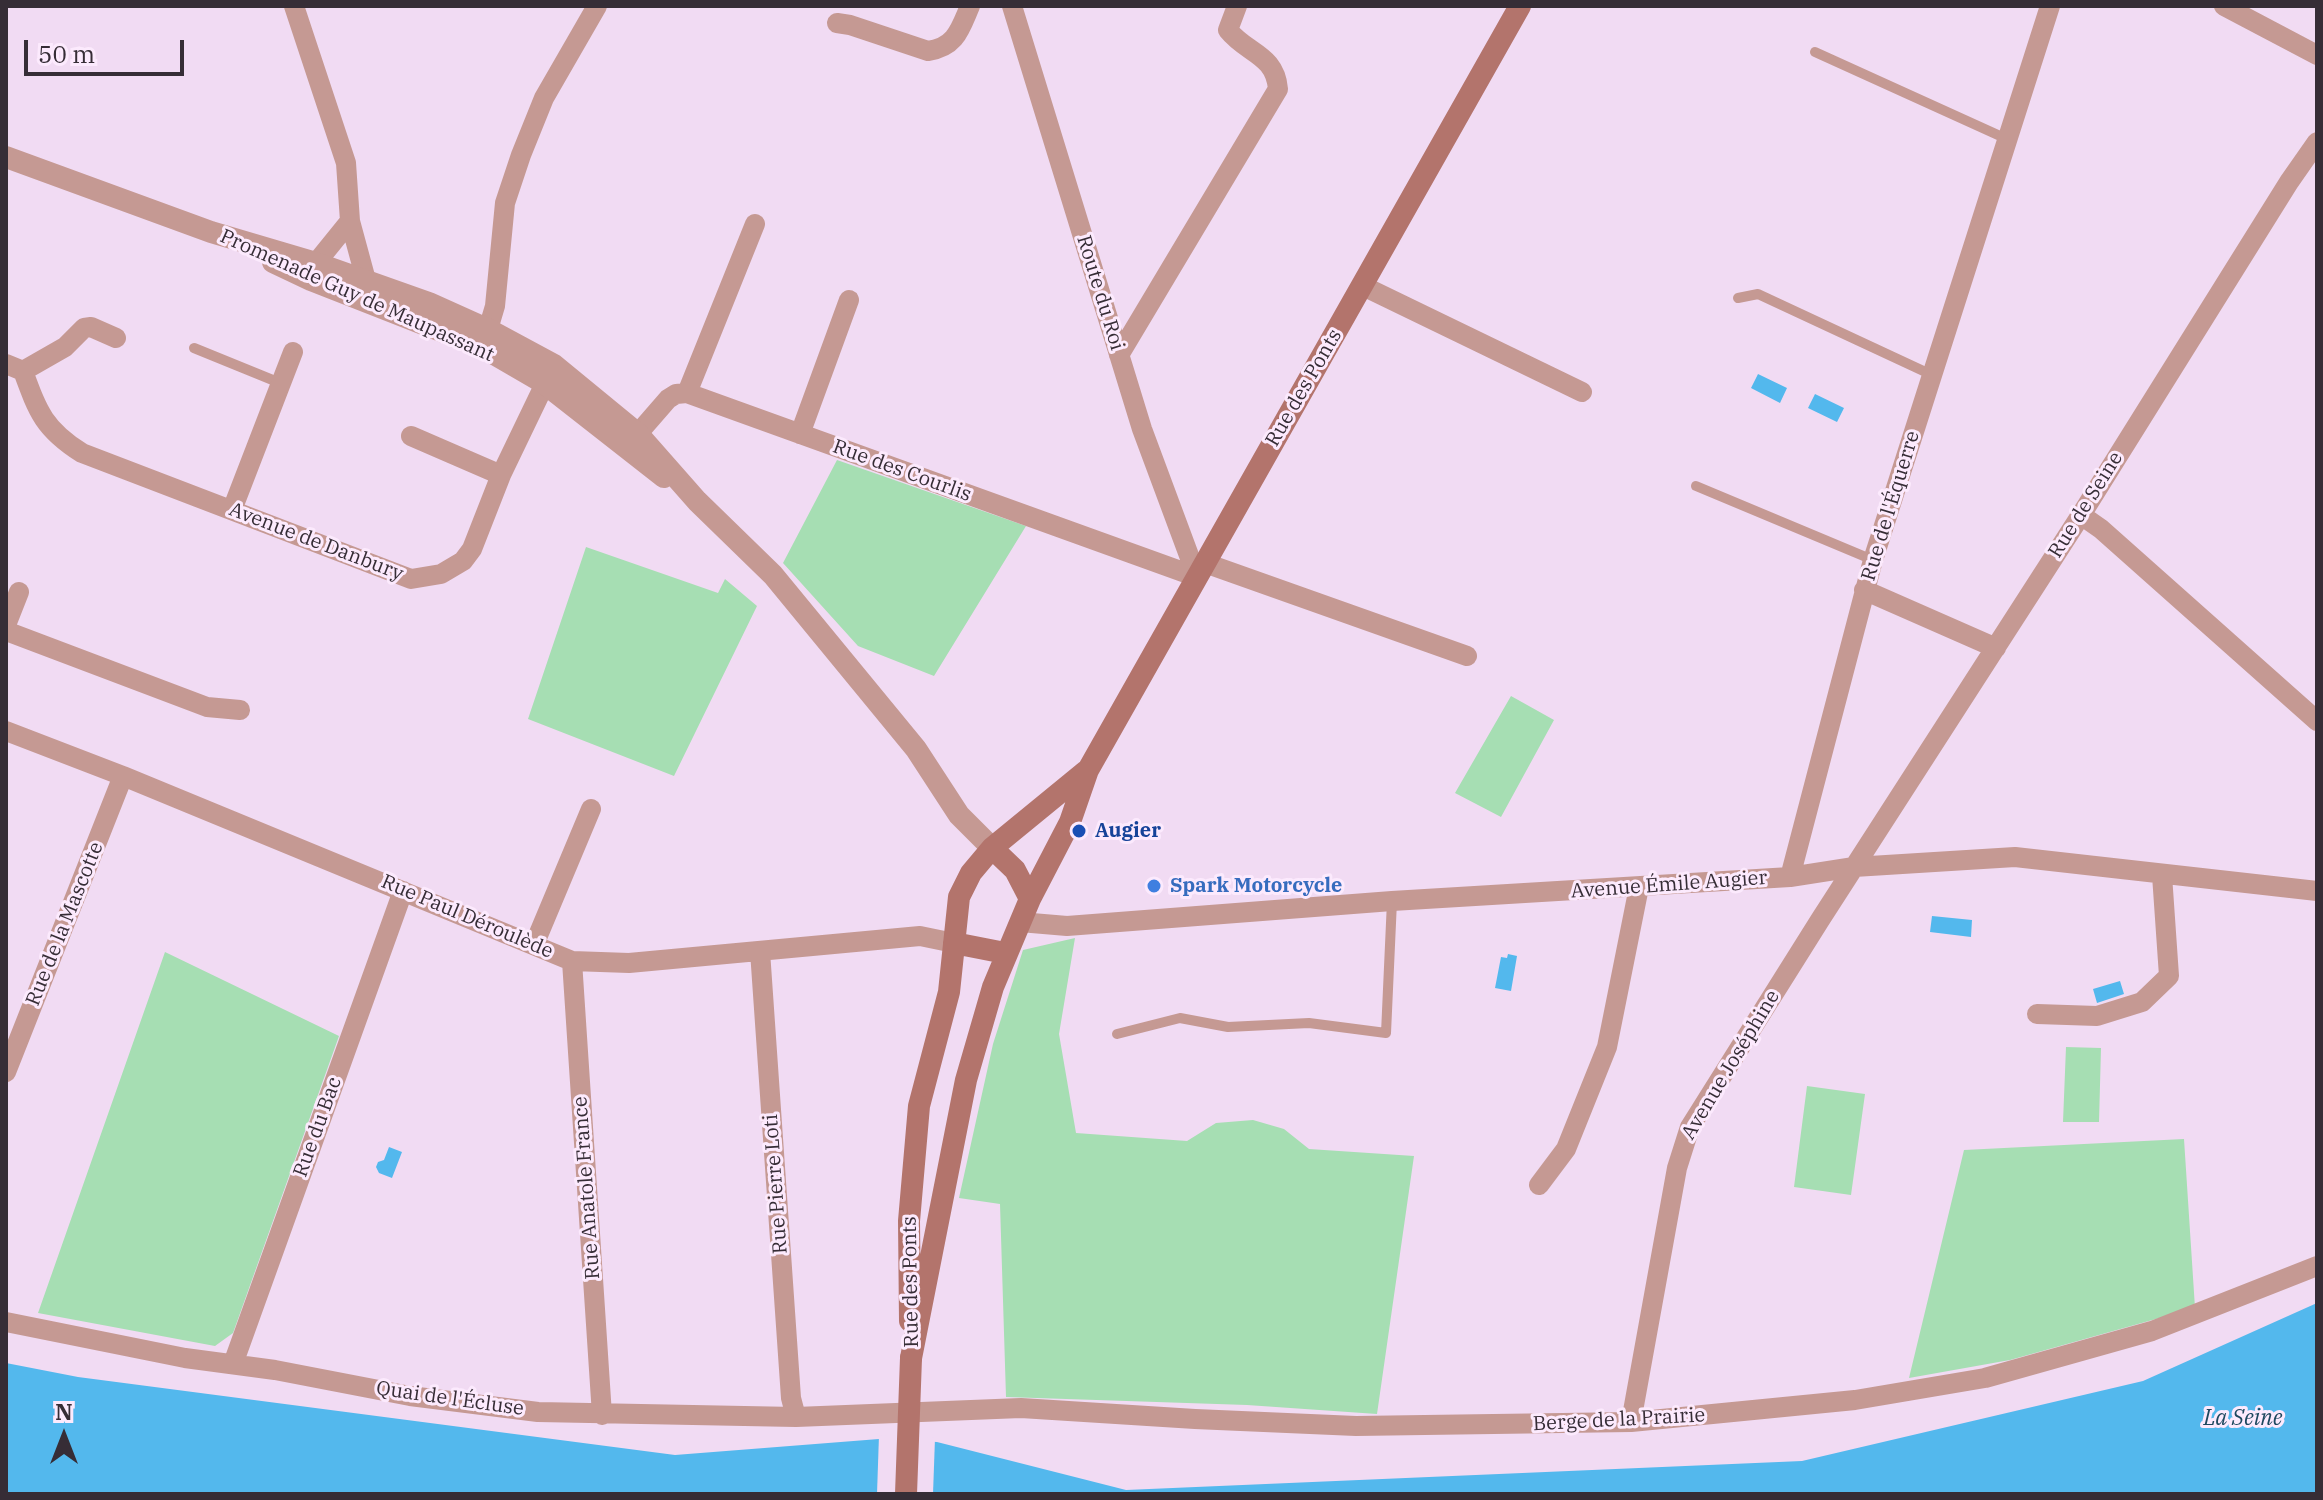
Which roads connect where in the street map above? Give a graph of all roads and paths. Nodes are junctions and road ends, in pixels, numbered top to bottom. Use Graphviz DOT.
graph roads {
  1 [pos="294,6"];
  2 [pos="597,6"];
  3 [pos="970,6"];
  4 [pos="1012,6"];
  5 [pos="1237,6"];
  6 [pos="1520,6"];
  7 [pos="2050,6"];
  8 [pos="2224,6"];
  9 [pos="837,23"];
  10 [pos="1815,52"];
  11 [pos="2317,55"];
  12 [pos="2009,140"];
  13 [pos="2317,142"];
  14 [pos="6,157"];
  15 [pos="350,221"];
  16 [pos="755,224"];
  17 [pos="314,272"];
  18 [pos="1363,286"];
  19 [pos="362,289"];
  20 [pos="1738,298"];
  21 [pos="849,300"];
  22 [pos="116,338"];
  23 [pos="485,339"];
  24 [pos="194,348"];
  25 [pos="293,352"];
  26 [pos="1119,355"];
  27 [pos="14,367"];
  28 [pos="549,374"];
  29 [pos="1932,375"];
  30 [pos="280,383"];
  31 [pos="1582,392"];
  32 [pos="687,393"];
  33 [pos="800,434"];
  34 [pos="411,436"];
  35 [pos="632,441"];
  36 [pos="501,475"];
  37 [pos="1696,486"];
  38 [pos="232,510"];
  39 [pos="2081,515"];
  40 [pos="1873,560"];
  41 [pos="1201,570"];
  42 [pos="1864,590"];
  43 [pos="19,592"];
  44 [pos="6,628"];
  45 [pos="1996,648"];
  46 [pos="1467,656"];
  47 [pos="240,710"];
  48 [pos="2317,721"];
  49 [pos="6,731"];
  50 [pos="1088,770"];
  51 [pos="123,776"];
  52 [pos="591,809"];
  53 [pos="992,848"];
  54 [pos="1854,867"];
  55 [pos="2162,875"];
  56 [pos="1790,877"];
  57 [pos="1639,887"];
  58 [pos="403,891"];
  59 [pos="2317,891"];
  60 [pos="1030,899"];
  61 [pos="1392,901"];
  62 [pos="1020,922"];
  63 [pos="954,943"];
  64 [pos="534,945"];
  65 [pos="760,951"];
  66 [pos="1005,953"];
  67 [pos="572,961"];
  68 [pos="2037,1014"];
  69 [pos="1117,1034"];
  70 [pos="6,1072"];
  71 [pos="1539,1185"];
  72 [pos="2317,1266"];
  73 [pos="6,1322"];
  74 [pos="911,1358"];
  75 [pos="233,1364"];
  76 [pos="900,1413"];
  77 [pos="602,1415"];
  78 [pos="796,1417"];
  79 [pos="1631,1422"];
  80 [pos="906,1494"];
  1 -- 15 [label="street"];
  2 -- 23 [label="street"];
  3 -- 9 [label="street"];
  4 -- 26 [label="street, Route du Roi"];
  5 -- 26 [label="street"];
  6 -- 18 [label="main road, Rue des Ponts"];
  7 -- 12 [label="street, Rue de l'Équerre"];
  8 -- 11 [label="street"];
  10 -- 12 [label="lane"];
  12 -- 29 [label="street, Rue de l'Équerre"];
  13 -- 39 [label="street, Rue de Seine"];
  14 -- 17 [label="street, Promenade Guy de Maupassant"];
  15 -- 17 [label="street"];
  15 -- 19 [label="street"];
  16 -- 32 [label="street"];
  17 -- 19 [label="street, Promenade Guy de Maupassant"];
  18 -- 31 [label="street"];
  18 -- 41 [label="main road, Rue des Ponts"];
  19 -- 23 [label="street, Promenade Guy de Maupassant"];
  20 -- 29 [label="lane"];
  21 -- 33 [label="street"];
  22 -- 27 [label="street"];
  23 -- 28 [label="street, Promenade Guy de Maupassant"];
  24 -- 30 [label="lane"];
  25 -- 30 [label="street"];
  26 -- 41 [label="street, Route du Roi"];
  27 -- 38 [label="street, Avenue de Danbury"];
  28 -- 35 [label="street, Promenade Guy de Maupassant"];
  28 -- 36 [label="street, Avenue de Danbury"];
  29 -- 40 [label="street, Rue de l'Équerre"];
  30 -- 38 [label="street"];
  32 -- 33 [label="street, Rue des Courlis"];
  32 -- 35 [label="street"];
  33 -- 41 [label="street, Rue des Courlis"];
  34 -- 36 [label="street"];
  35 -- 53 [label="street, Promenade Guy de Maupassant"];
  36 -- 38 [label="street, Avenue de Danbury"];
  37 -- 40 [label="lane"];
  39 -- 45 [label="street, Rue de Seine"];
  39 -- 48 [label="street"];
  40 -- 42 [label="street, Rue de l'Équerre"];
  41 -- 46 [label="street, Rue des Courlis"];
  41 -- 50 [label="main road, Rue des Ponts"];
  42 -- 45 [label="street"];
  42 -- 56 [label="street, Rue de l'Équerre"];
  43 -- 44 [label="street"];
  44 -- 47 [label="street"];
  45 -- 54 [label="street, Rue de Seine"];
  49 -- 51 [label="street, Rue Paul Déroulède"];
  50 -- 53 [label="main road, Rue des Ponts"];
  50 -- 60 [label="main road, Rue des Ponts"];
  51 -- 58 [label="street, Rue Paul Déroulède"];
  51 -- 70 [label="street, Rue de la Mascotte"];
  52 -- 64 [label="street"];
  53 -- 60 [label="main road"];
  53 -- 63 [label="main road, Rue des Ponts"];
  54 -- 55 [label="street, Avenue Émile Augier"];
  54 -- 56 [label="street, Avenue Émile Augier"];
  54 -- 79 [label="street, Avenue Joséphine"];
  55 -- 59 [label="street, Avenue Émile Augier"];
  55 -- 68 [label="street"];
  56 -- 57 [label="street, Avenue Émile Augier"];
  57 -- 61 [label="street, Avenue Émile Augier"];
  57 -- 71 [label="street"];
  58 -- 64 [label="street, Rue Paul Déroulède"];
  58 -- 75 [label="street, Rue du Bac"];
  60 -- 62 [label="main road, Rue des Ponts"];
  61 -- 62 [label="street, Avenue Émile Augier"];
  61 -- 69 [label="lane"];
  62 -- 66 [label="main road, Rue des Ponts"];
  63 -- 65 [label="street, Rue Paul Déroulède"];
  63 -- 66 [label="main road"];
  63 -- 74 [label="main road, Rue des Ponts"];
  64 -- 67 [label="street, Rue Paul Déroulède"];
  65 -- 67 [label="street, Rue Paul Déroulède"];
  65 -- 78 [label="street, Rue Pierre Loti"];
  66 -- 74 [label="main road, Rue des Ponts"];
  67 -- 77 [label="street, Rue Anatole France"];
  72 -- 79 [label="street, Berge de la Prairie"];
  73 -- 75 [label="street, Quai de l'Écluse"];
  74 -- 80 [label="main road, bridge"];
  75 -- 77 [label="street, Quai de l'Écluse"];
  76 -- 78 [label="street, Quai de l'Écluse"];
  76 -- 79 [label="street, Berge de la Prairie"];
  77 -- 78 [label="street, Quai de l'Écluse"];
}
